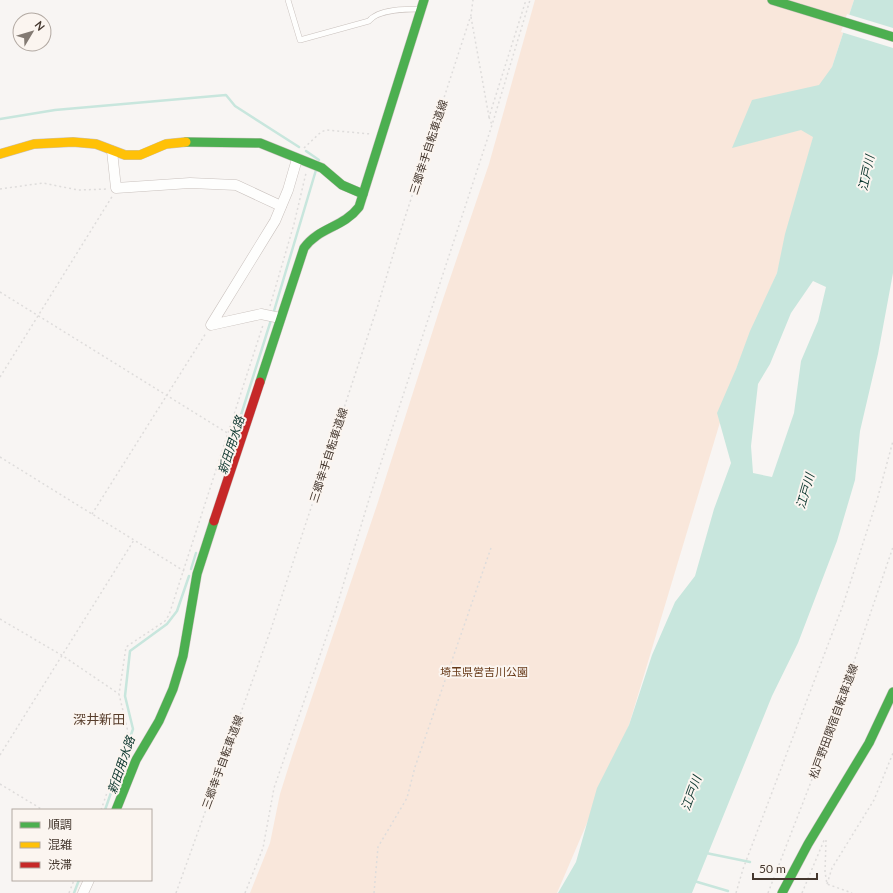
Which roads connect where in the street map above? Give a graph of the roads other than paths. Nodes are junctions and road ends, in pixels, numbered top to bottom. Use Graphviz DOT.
graph roads {
  1 [pos="288,0"];
  2 [pos="772,0"];
  3 [pos="422,4"];
  4 [pos="893,37"];
  5 [pos="112,151"];
  6 [pos="0,154"];
  7 [pos="297,159"];
  8 [pos="363,194"];
  9 [pos="281,206"];
  10 [pos="280,318"];
  11 [pos="893,692"];
  12 [pos="116,809"];
  13 [pos="88,881"];
  14 [pos="83,893"];
  15 [pos="782,893"];
  1 -- 3 [label="lane"];
  2 -- 4 [label="street"];
  3 -- 8 [label="street"];
  5 -- 6 [label="street"];
  5 -- 7 [label="street"];
  5 -- 9 [label="street"];
  7 -- 8 [label="street"];
  7 -- 9 [label="street"];
  8 -- 10 [label="street"];
  9 -- 10 [label="street"];
  10 -- 12 [label="street"];
  11 -- 15 [label="street"];
  13 -- 14 [label="street"];
}
